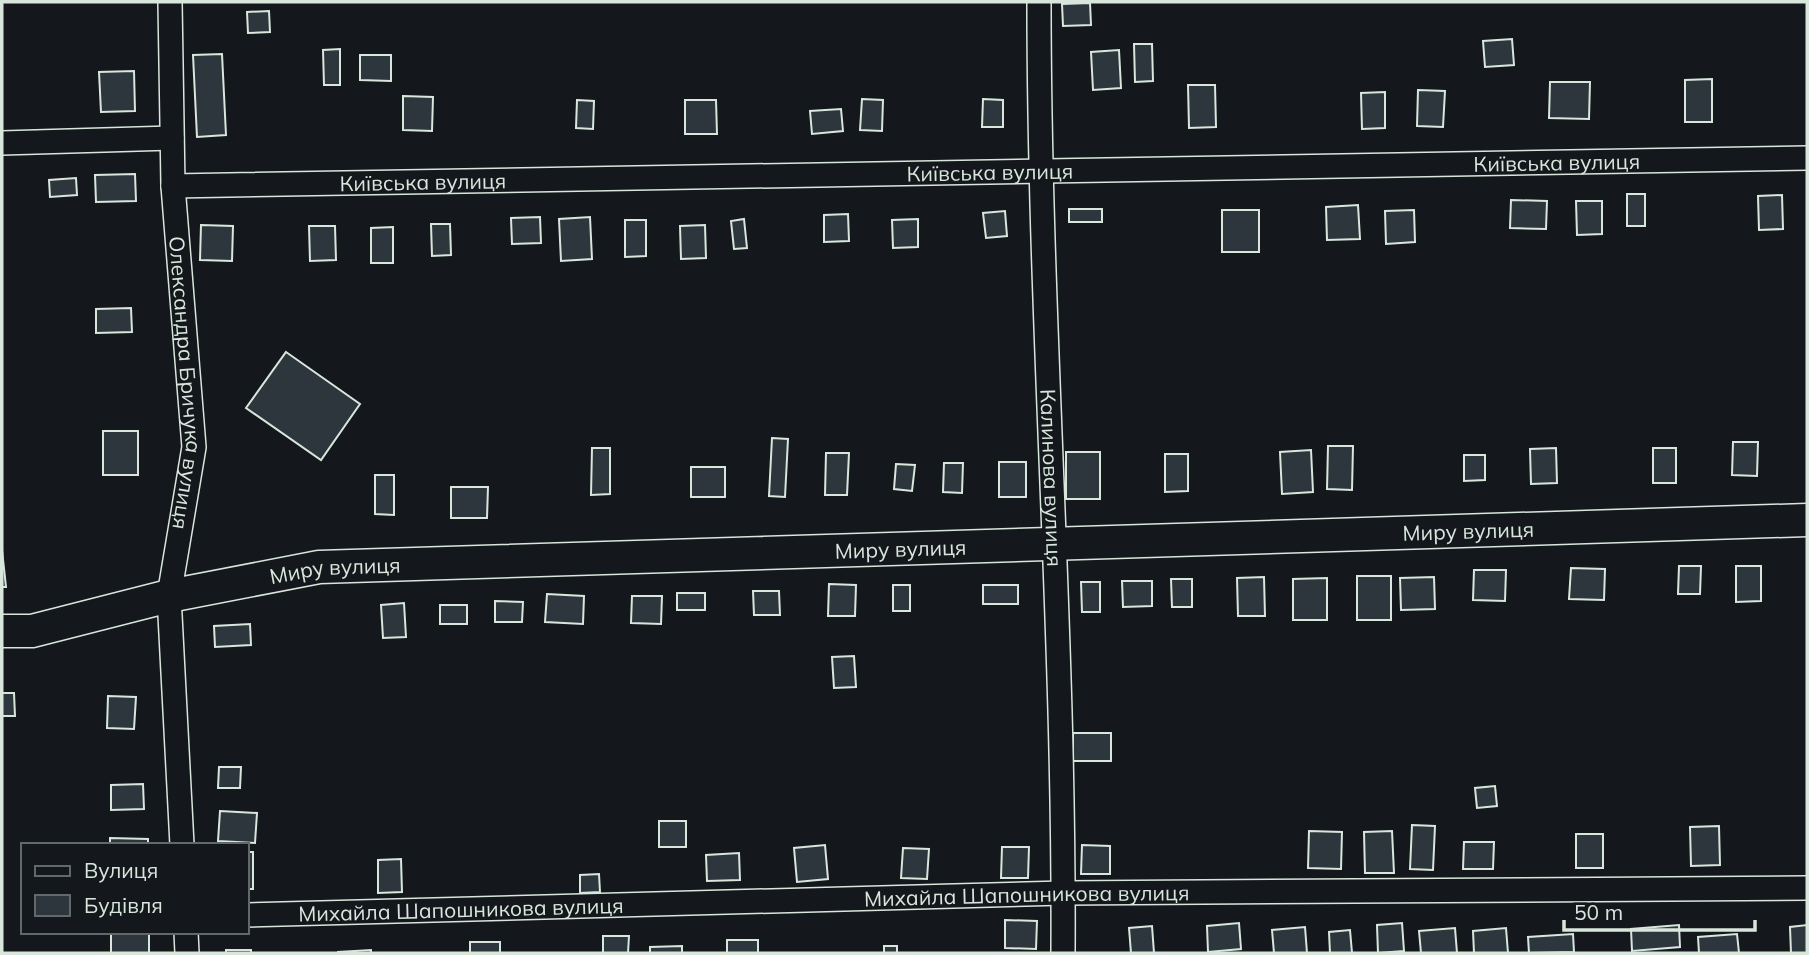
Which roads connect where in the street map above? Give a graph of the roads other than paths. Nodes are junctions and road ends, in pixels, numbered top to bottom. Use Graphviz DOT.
graph roads {
  1 [pos="170,2"];
  2 [pos="1039,2"];
  3 [pos="172,138"];
  4 [pos="2,142"];
  5 [pos="1807,158"];
  6 [pos="1039,170"];
  7 [pos="173,186"];
  8 [pos="1807,520"];
  9 [pos="1055,543"];
  10 [pos="169,596"];
  11 [pos="2,631"];
  12 [pos="182,843"];
  13 [pos="1807,888"];
  14 [pos="1064,893"];
  15 [pos="248,915"];
  16 [pos="186,934"];
  17 [pos="187,953"];
  18 [pos="1063,953"];
  1 -- 3 [label="street, Олександра Бричука вулиця"];
  2 -- 6 [label="street, Калинова вулиця"];
  3 -- 4 [label="street"];
  3 -- 7 [label="street, Олександра Бричука вулиця"];
  5 -- 6 [label="street, Київська вулиця"];
  6 -- 7 [label="street, Київська вулиця"];
  6 -- 9 [label="street, Калинова вулиця"];
  7 -- 10 [label="street, Олександра Бричука вулиця"];
  8 -- 9 [label="main road, Миру вулиця"];
  9 -- 10 [label="main road, Миру вулиця"];
  9 -- 14 [label="street, Калинова вулиця"];
  10 -- 11 [label="main road, Миру вулиця"];
  10 -- 12 [label="street, Олександра Бричука вулиця"];
  13 -- 14 [label="street, Михайла Шапошникова вулиця"];
  14 -- 15 [label="street, Михайла Шапошникова вулиця"];
  14 -- 18 [label="street, Калинова вулиця"];
  16 -- 17 [label="street"];
}
